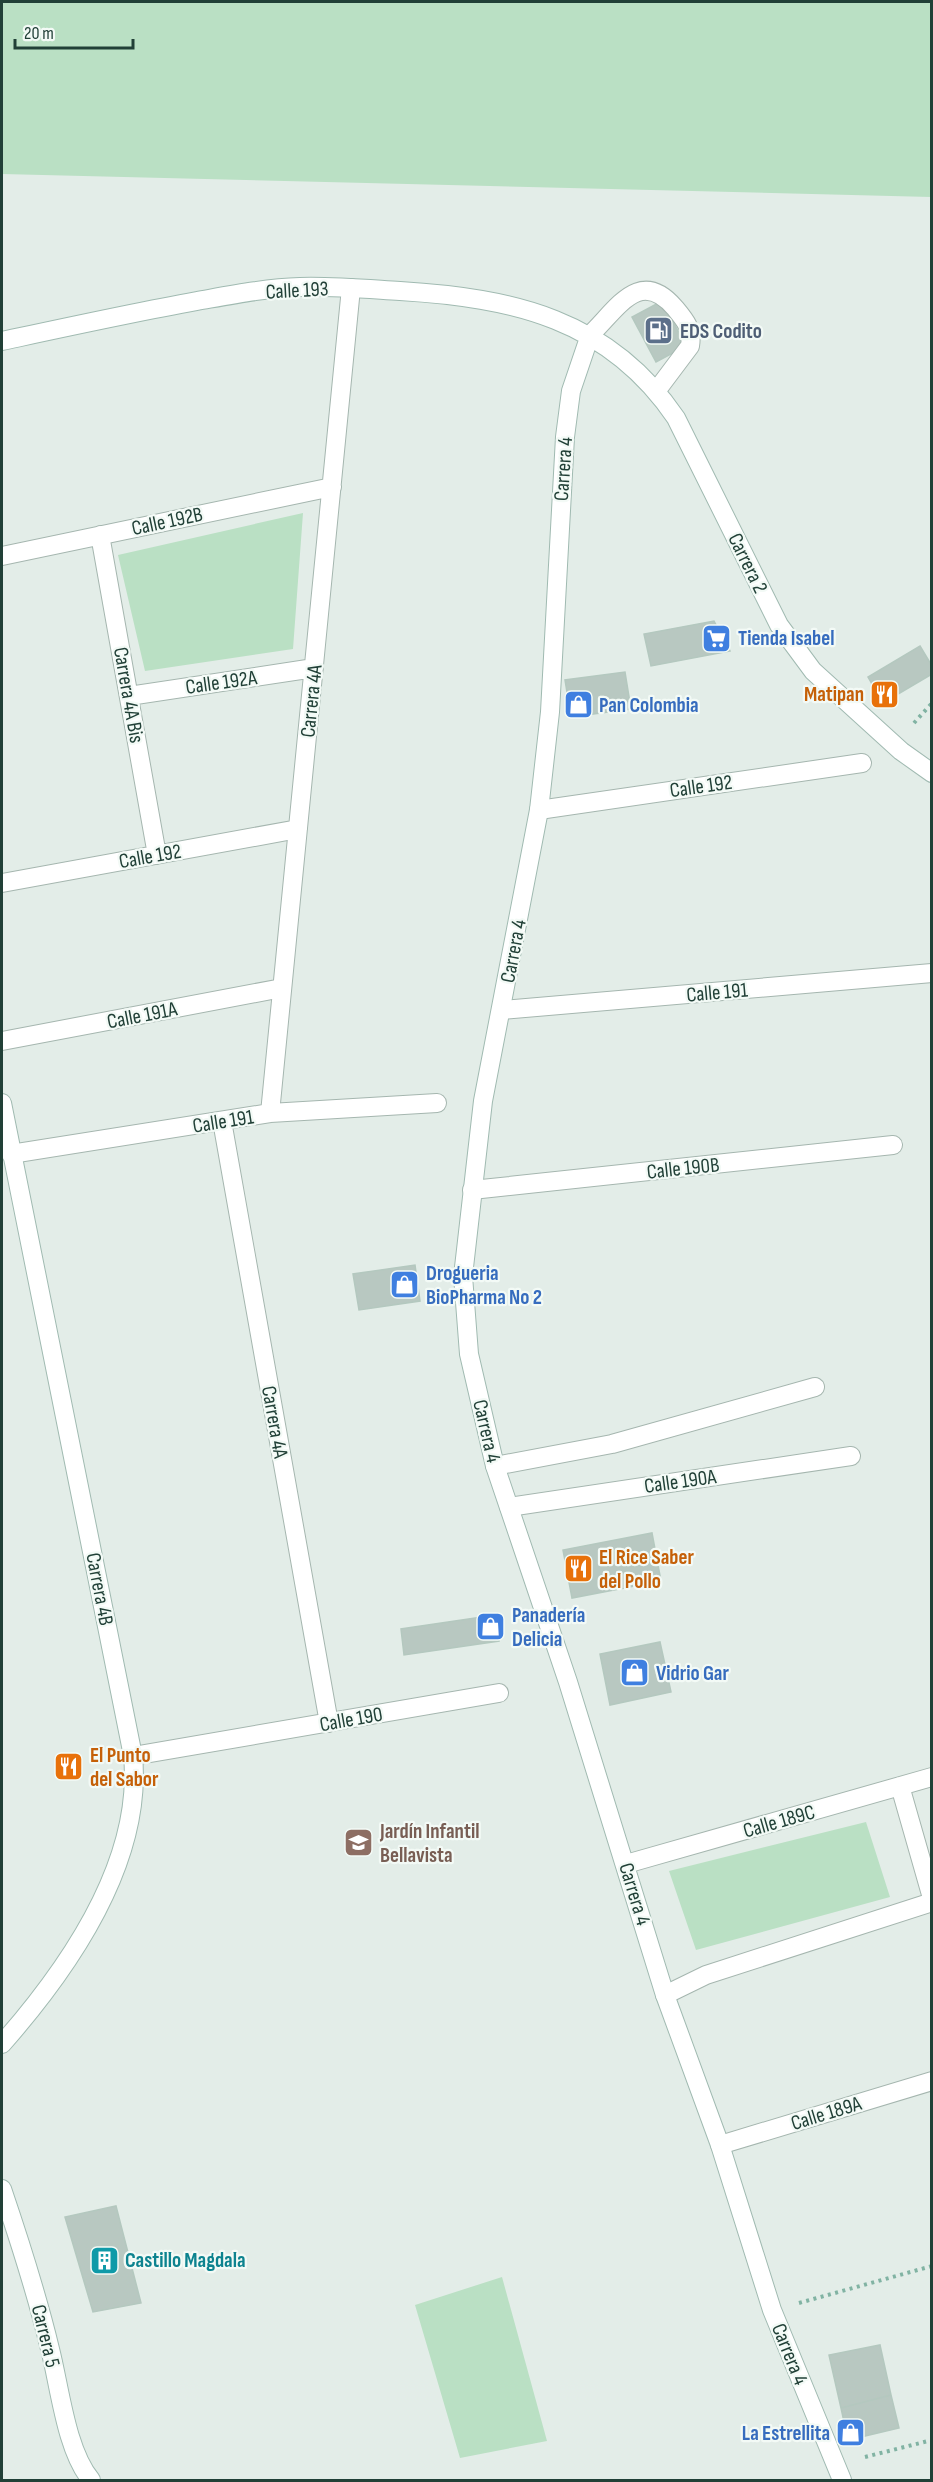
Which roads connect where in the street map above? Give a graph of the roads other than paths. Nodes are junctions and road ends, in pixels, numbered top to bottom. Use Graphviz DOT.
graph roads {
  1 [pos="351,288"];
  2 [pos="590,335"];
  3 [pos="2,341"];
  4 [pos="657,390"];
  5 [pos="332,487"];
  6 [pos="100,535"];
  7 [pos="2,556"];
  8 [pos="314,668"];
  9 [pos="129,696"];
  10 [pos="862,763"];
  11 [pos="932,773"];
  12 [pos="539,810"];
  13 [pos="298,829"];
  14 [pos="157,855"];
  15 [pos="2,884"];
  16 [pos="932,974"];
  17 [pos="282,988"];
  18 [pos="501,1010"];
  19 [pos="2,1041"];
  20 [pos="2,1103"];
  21 [pos="437,1103"];
  22 [pos="270,1113"];
  23 [pos="222,1121"];
  24 [pos="893,1145"];
  25 [pos="11,1154"];
  26 [pos="472,1190"];
  27 [pos="815,1387"];
  28 [pos="851,1456"];
  29 [pos="495,1466"];
  30 [pos="509,1507"];
  31 [pos="500,1693"];
  32 [pos="329,1723"];
  33 [pos="133,1756"];
  34 [pos="932,1777"];
  35 [pos="900,1786"];
  36 [pos="626,1864"];
  37 [pos="932,1898"];
  38 [pos="932,1902"];
  39 [pos="665,1995"];
  40 [pos="2,2044"];
  41 [pos="932,2081"];
  42 [pos="720,2145"];
  43 [pos="2,2189"];
  44 [pos="91,2481"];
  45 [pos="842,2481"];
  1 -- 2 [label="street, Calle 193"];
  1 -- 3 [label="street, Calle 193"];
  1 -- 5 [label="street, Carrera 4A"];
  2 -- 4 [label="street, Carrera 2"];
  2 -- 4 [label="street"];
  2 -- 12 [label="street, Carrera 4"];
  4 -- 11 [label="street, Carrera 2"];
  5 -- 6 [label="street, Calle 192B"];
  5 -- 8 [label="street, Carrera 4A"];
  6 -- 7 [label="street, Calle 192B"];
  6 -- 9 [label="street, Carrera 4A Bis"];
  8 -- 9 [label="street, Calle 192A"];
  8 -- 13 [label="street, Carrera 4A"];
  9 -- 14 [label="street, Carrera 4A Bis"];
  10 -- 12 [label="street, Calle 192"];
  12 -- 18 [label="street, Carrera 4"];
  13 -- 14 [label="street, Calle 192"];
  13 -- 17 [label="street, Carrera 4A"];
  14 -- 15 [label="street, Calle 192"];
  16 -- 18 [label="street, Calle 191"];
  17 -- 19 [label="street, Calle 191A"];
  17 -- 22 [label="street, Carrera 4A"];
  18 -- 26 [label="street, Carrera 4"];
  20 -- 25 [label="street, Carrera 4B"];
  21 -- 22 [label="street, Calle 191"];
  22 -- 23 [label="street, Calle 191"];
  23 -- 25 [label="street, Calle 191"];
  23 -- 32 [label="street, Carrera 4A"];
  24 -- 26 [label="street, Calle 190B"];
  25 -- 33 [label="street, Carrera 4B"];
  26 -- 29 [label="street, Carrera 4"];
  27 -- 29 [label="street"];
  28 -- 30 [label="street, Calle 190A"];
  29 -- 30 [label="street, Carrera 4"];
  30 -- 36 [label="street, Carrera 4"];
  31 -- 32 [label="street, Calle 190"];
  32 -- 33 [label="street, Calle 190"];
  33 -- 40 [label="street, Carrera 4B"];
  34 -- 35 [label="street, Calle 189C"];
  35 -- 36 [label="street, Calle 189C"];
  35 -- 37 [label="street"];
  36 -- 39 [label="street, Carrera 4"];
  38 -- 39 [label="street"];
  39 -- 42 [label="street, Carrera 4"];
  41 -- 42 [label="street, Calle 189A"];
  42 -- 45 [label="street, Carrera 4"];
  43 -- 44 [label="street, Carrera 5"];
}
